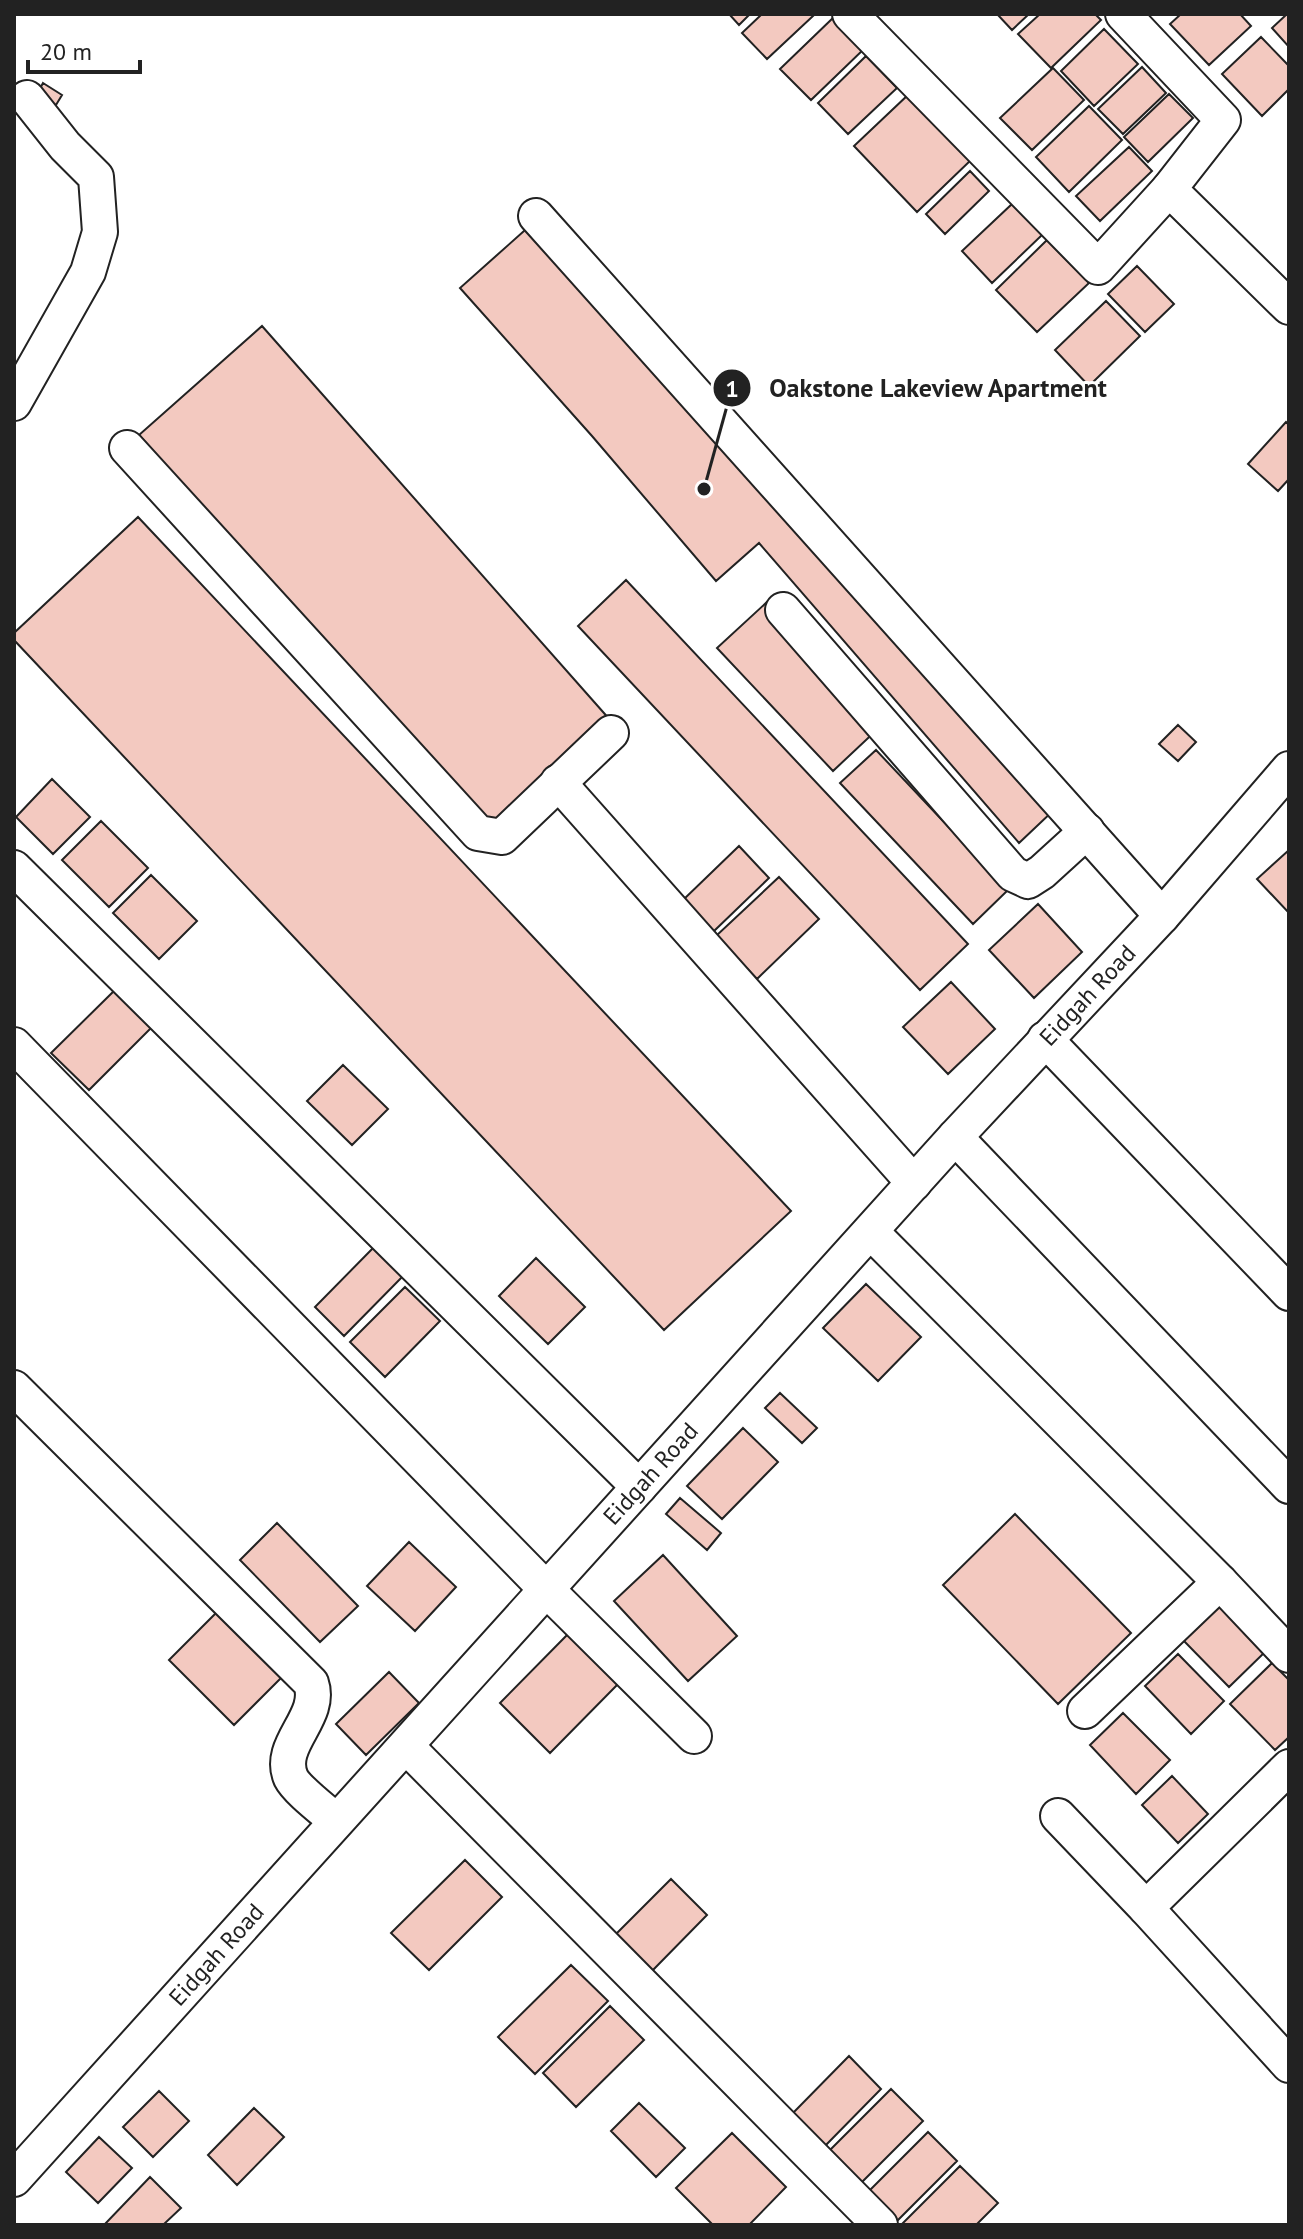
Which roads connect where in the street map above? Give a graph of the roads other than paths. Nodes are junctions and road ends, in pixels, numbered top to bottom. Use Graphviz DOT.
graph roads {
  1 [pos="850,14"];
  2 [pos="1123,14"];
  3 [pos="27,98"];
  4 [pos="1169,189"];
  5 [pos="536,216"];
  6 [pos="1289,307"];
  7 [pos="14,403"];
  8 [pos="127,448"];
  9 [pos="783,610"];
  10 [pos="611,733"];
  11 [pos="1289,769"];
  12 [pos="558,782"];
  13 [pos="1087,831"];
  14 [pos="14,868"];
  15 [pos="1162,916"];
  16 [pos="1045,1039"];
  17 [pos="14,1045"];
  18 [pos="955,1137"];
  19 [pos="914,1183"];
  20 [pos="871,1232"];
  21 [pos="1289,1293"];
  22 [pos="14,1388"];
  23 [pos="1289,1486"];
  24 [pos="639,1487"];
  25 [pos="1220,1582"];
  26 [pos="546,1589"];
  27 [pos="1289,1655"];
  28 [pos="1085,1711"];
  29 [pos="694,1736"];
  30 [pos="406,1746"];
  31 [pos="1289,1767"];
  32 [pos="1058,1816"];
  33 [pos="336,1821"];
  34 [pos="1146,1908"];
  35 [pos="1289,2065"];
  36 [pos="14,2179"];
  37 [pos="880,2225"];
  1 -- 4 [label="street"];
  2 -- 4 [label="street"];
  3 -- 7 [label="street"];
  4 -- 6 [label="street"];
  5 -- 13 [label="street"];
  8 -- 12 [label="street"];
  9 -- 13 [label="street"];
  10 -- 12 [label="street"];
  11 -- 15 [label="street, Eidgah Road"];
  12 -- 19 [label="street"];
  13 -- 15 [label="street"];
  14 -- 24 [label="street"];
  15 -- 16 [label="street, Eidgah Road"];
  16 -- 18 [label="street, Eidgah Road"];
  16 -- 21 [label="street"];
  17 -- 26 [label="street"];
  18 -- 19 [label="street, Eidgah Road"];
  18 -- 23 [label="street"];
  19 -- 20 [label="street, Eidgah Road"];
  20 -- 24 [label="street, Eidgah Road"];
  20 -- 25 [label="street"];
  22 -- 33 [label="street"];
  24 -- 26 [label="street, Eidgah Road"];
  25 -- 27 [label="street"];
  25 -- 28 [label="street"];
  26 -- 29 [label="street"];
  26 -- 30 [label="street, Eidgah Road"];
  30 -- 33 [label="street, Eidgah Road"];
  30 -- 37 [label="street"];
  31 -- 34 [label="street"];
  32 -- 34 [label="street"];
  33 -- 36 [label="street, Eidgah Road"];
  34 -- 35 [label="street"];
}
